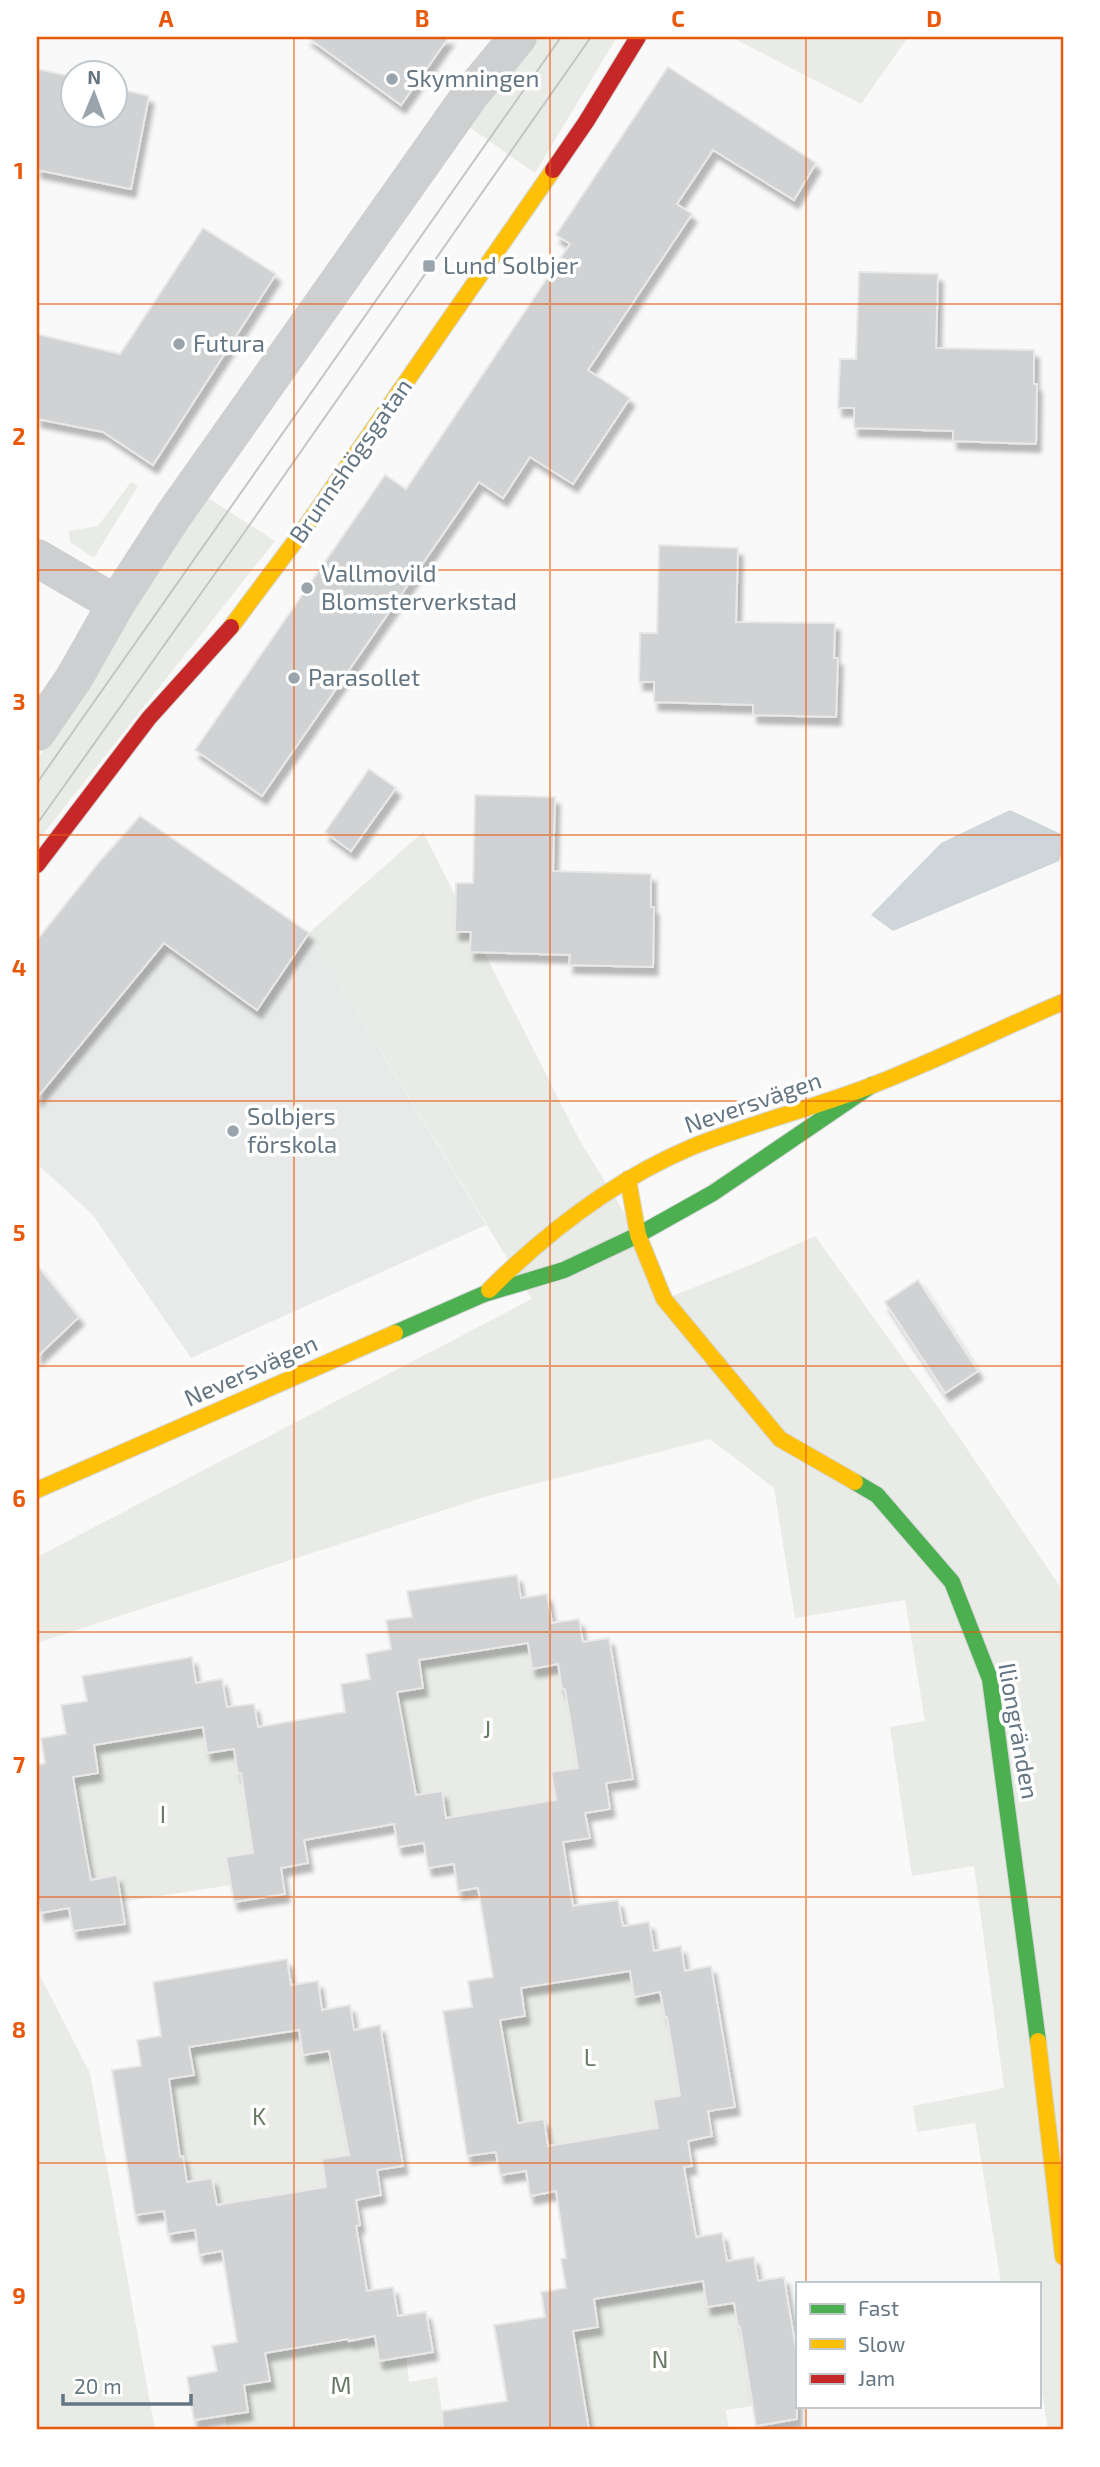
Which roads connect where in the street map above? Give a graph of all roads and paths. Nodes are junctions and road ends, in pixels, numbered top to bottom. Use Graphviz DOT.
graph roads {
  1 [pos="518,37"];
  2 [pos="638,37"];
  3 [pos="37,558"];
  4 [pos="116,604"];
  5 [pos="37,732"];
  6 [pos="37,865"];
  7 [pos="1063,1002"];
  8 [pos="872,1085"];
  9 [pos="628,1179"];
  10 [pos="638,1235"];
  11 [pos="484,1294"];
  12 [pos="37,1490"];
  13 [pos="1063,2257"];
  1 -- 4 [label="street"];
  2 -- 6 [label="street, Brunnshögsgatan"];
  3 -- 4 [label="street"];
  4 -- 5 [label="street"];
  7 -- 8 [label="street, Neversvägen"];
  8 -- 9 [label="street, Neversvägen"];
  8 -- 10 [label="street, Neversvägen"];
  9 -- 10 [label="street, Iliongränden"];
  9 -- 11 [label="street, Neversvägen"];
  10 -- 11 [label="street, Neversvägen"];
  10 -- 13 [label="street, Iliongränden"];
  11 -- 12 [label="street, Neversvägen"];
}
